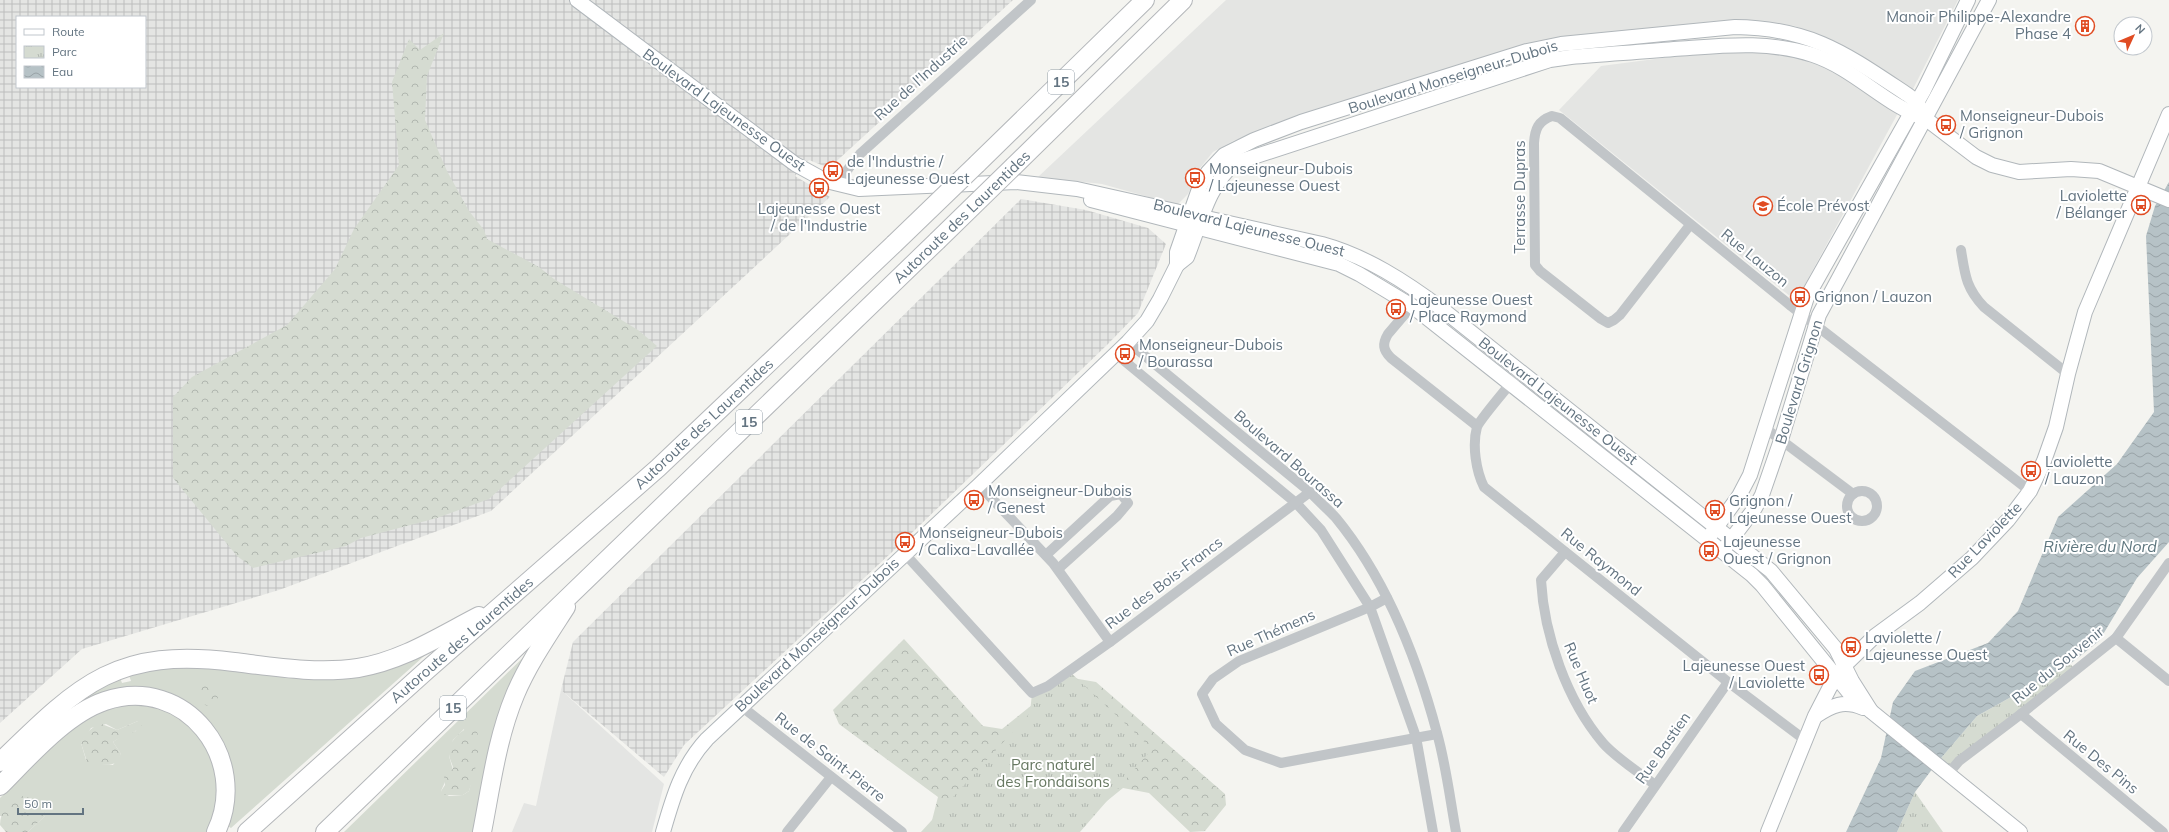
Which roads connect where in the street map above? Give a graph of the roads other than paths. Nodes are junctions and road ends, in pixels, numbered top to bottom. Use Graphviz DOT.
graph roads {
  1 [pos="576,0"];
  2 [pos="1031,0"];
  3 [pos="1145,0"];
  4 [pos="1182,0"];
  5 [pos="1968,0"];
  6 [pos="1989,0"];
  7 [pos="1913,107"];
  8 [pos="2169,114"];
  9 [pos="1560,118"];
  10 [pos="1926,119"];
  11 [pos="840,186"];
  12 [pos="2139,186"];
  13 [pos="2169,200"];
  14 [pos="1194,221"];
  15 [pos="1690,225"];
  16 [pos="1961,250"];
  17 [pos="1422,294"];
  18 [pos="1412,306"];
  19 [pos="1800,313"];
  20 [pos="1816,325"];
  21 [pos="1128,342"];
  22 [pos="1116,354"];
  23 [pos="1521,371"];
  24 [pos="2068,374"];
  25 [pos="1510,384"];
  26 [pos="1477,426"];
  27 [pos="1765,428"];
  28 [pos="1781,440"];
  29 [pos="980,485"];
  30 [pos="2030,491"];
  31 [pos="1310,492"];
  32 [pos="1853,494"];
  33 [pos="1296,503"];
  34 [pos="1717,526"];
  35 [pos="1732,538"];
  36 [pos="1707,540"];
  37 [pos="1564,552"];
  38 [pos="1722,552"];
  39 [pos="904,554"];
  40 [pos="1046,555"];
  41 [pos="2169,563"];
  42 [pos="1058,569"];
  43 [pos="580,584"];
  44 [pos="1387,598"];
  45 [pos="506,602"];
  46 [pos="1370,607"];
  47 [pos="2116,638"];
  48 [pos="1110,642"];
  49 [pos="1845,665"];
  50 [pos="1837,676"];
  51 [pos="2169,681"];
  52 [pos="1728,682"];
  53 [pos="741,706"];
  54 [pos="2021,714"];
  55 [pos="1875,715"];
  56 [pos="1815,716"];
  57 [pos="1437,734"];
  58 [pos="1416,737"];
  59 [pos="1805,740"];
  60 [pos="0,762"];
  61 [pos="1948,774"];
  62 [pos="831,777"];
  63 [pos="1655,785"];
  64 [pos="0,786"];
  65 [pos="216,832"];
  66 [pos="247,832"];
  67 [pos="325,832"];
  68 [pos="482,832"];
  69 [pos="663,832"];
  70 [pos="787,832"];
  71 [pos="902,832"];
  72 [pos="1433,832"];
  73 [pos="1456,832"];
  74 [pos="1623,832"];
  75 [pos="1768,832"];
  76 [pos="2020,832"];
  77 [pos="2163,832"];
  1 -- 11 [label="street, Boulevard Lajeunesse Ouest"];
  2 -- 11 [label="street, Rue de l'Industrie"];
  3 -- 45 [label="highway, Autoroute des Laurentides / 15, bridge"];
  4 -- 43 [label="highway, Autoroute des Laurentides / 15, bridge"];
  5 -- 7 [label="street, Boulevard Grignon"];
  6 -- 10 [label="street, Boulevard Grignon"];
  7 -- 10 [label="street, Boulevard Monseigneur-Dubois"];
  7 -- 14 [label="street, Boulevard Monseigneur-Dubois"];
  7 -- 19 [label="street, Boulevard Grignon"];
  8 -- 12 [label="street, Rue Laviolette"];
  9 -- 15 [label="street, Rue Lauzon"];
  9 -- 15 [label="street, Terrasse Dupras"];
  10 -- 12 [label="street, Boulevard Monseigneur-Dubois"];
  10 -- 20 [label="street, Boulevard Grignon"];
  11 -- 14 [label="street, Boulevard Lajeunesse Ouest"];
  12 -- 13 [label="street, Boulevard Monseigneur-Dubois"];
  12 -- 24 [label="street, Rue Laviolette"];
  14 -- 17 [label="street, Boulevard Lajeunesse Ouest"];
  14 -- 18 [label="street, Boulevard Lajeunesse Ouest"];
  14 -- 21 [label="street, Boulevard Monseigneur-Dubois"];
  15 -- 19 [label="street, Rue Lauzon"];
  16 -- 24 [label="street"];
  17 -- 18 [label="street"];
  17 -- 23 [label="street, Boulevard Lajeunesse Ouest"];
  18 -- 25 [label="street, Boulevard Lajeunesse Ouest"];
  18 -- 26 [label="street"];
  19 -- 20 [label="street, Rue Lauzon"];
  19 -- 27 [label="street, Boulevard Grignon"];
  20 -- 28 [label="street, Boulevard Grignon"];
  20 -- 30 [label="street, Rue Lauzon"];
  21 -- 22 [label="street, Boulevard Monseigneur-Dubois"];
  21 -- 31 [label="street, Boulevard Bourassa"];
  22 -- 29 [label="street, Boulevard Monseigneur-Dubois"];
  22 -- 33 [label="street, Boulevard Bourassa"];
  23 -- 25 [label="street"];
  23 -- 34 [label="street, Boulevard Lajeunesse Ouest"];
  24 -- 30 [label="street, Rue Laviolette"];
  25 -- 26 [label="street"];
  25 -- 36 [label="street, Boulevard Lajeunesse Ouest"];
  26 -- 37 [label="street, Rue Raymond"];
  27 -- 28 [label="street"];
  27 -- 34 [label="street, Boulevard Grignon"];
  28 -- 32 [label="street"];
  28 -- 35 [label="street, Boulevard Grignon"];
  29 -- 39 [label="street, Boulevard Monseigneur-Dubois"];
  29 -- 40 [label="street"];
  30 -- 49 [label="street, Rue Laviolette"];
  31 -- 33 [label="street, Rue des Bois-Francs"];
  31 -- 44 [label="street, Boulevard Bourassa"];
  33 -- 46 [label="street, Boulevard Bourassa"];
  33 -- 48 [label="street, Rue des Bois-Francs"];
  34 -- 35 [label="street, Boulevard Lajeunesse Ouest"];
  34 -- 36 [label="street, Boulevard Grignon"];
  35 -- 38 [label="street, Boulevard Grignon"];
  35 -- 49 [label="street, Boulevard Lajeunesse Ouest"];
  36 -- 38 [label="street, Boulevard Lajeunesse Ouest"];
  37 -- 52 [label="street, Rue Raymond"];
  37 -- 63 [label="street, Rue Huot"];
  38 -- 50 [label="street, Boulevard Lajeunesse Ouest"];
  39 -- 48 [label="street, Rue des Bois-Francs"];
  39 -- 53 [label="street, Boulevard Monseigneur-Dubois"];
  40 -- 42 [label="street"];
  40 -- 42 [label="street"];
  41 -- 47 [label="street, Rue du Souvenir"];
  42 -- 48 [label="street"];
  43 -- 67 [label="highway, Autoroute des Laurentides / 15"];
  43 -- 68 [label="highway"];
  44 -- 46 [label="street, Rue Thémens"];
  44 -- 57 [label="street, Boulevard Bourassa"];
  45 -- 60 [label="highway"];
  45 -- 66 [label="highway, Autoroute des Laurentides / 15"];
  46 -- 58 [label="street, Boulevard Bourassa"];
  46 -- 58 [label="street, Rue Thémens"];
  47 -- 51 [label="street"];
  47 -- 54 [label="street, Rue du Souvenir"];
  49 -- 50 [label="street, Rue Laviolette"];
  49 -- 55 [label="street, Boulevard Lajeunesse Ouest"];
  50 -- 55 [label="street, Boulevard Lajeunesse Ouest"];
  50 -- 56 [label="street, Rue Laviolette"];
  52 -- 59 [label="street, Rue Raymond"];
  52 -- 63 [label="street, Rue Bastien"];
  53 -- 62 [label="street, Rue de Saint-Pierre"];
  53 -- 69 [label="street, Boulevard Monseigneur-Dubois"];
  54 -- 61 [label="street, Rue du Souvenir"];
  54 -- 77 [label="street, Rue Des Pins"];
  55 -- 56 [label="street"];
  55 -- 61 [label="street, Boulevard Lajeunesse Ouest"];
  56 -- 59 [label="street, Rue Laviolette"];
  57 -- 58 [label="street, Rue Thémens"];
  57 -- 73 [label="street, Boulevard Bourassa"];
  58 -- 72 [label="street, Boulevard Bourassa"];
  59 -- 75 [label="street, Rue Laviolette"];
  61 -- 76 [label="street, Boulevard Lajeunesse Ouest"];
  62 -- 70 [label="street"];
  62 -- 71 [label="street, Rue de Saint-Pierre"];
  63 -- 74 [label="street, Rue Bastien"];
  64 -- 65 [label="highway"];
}
